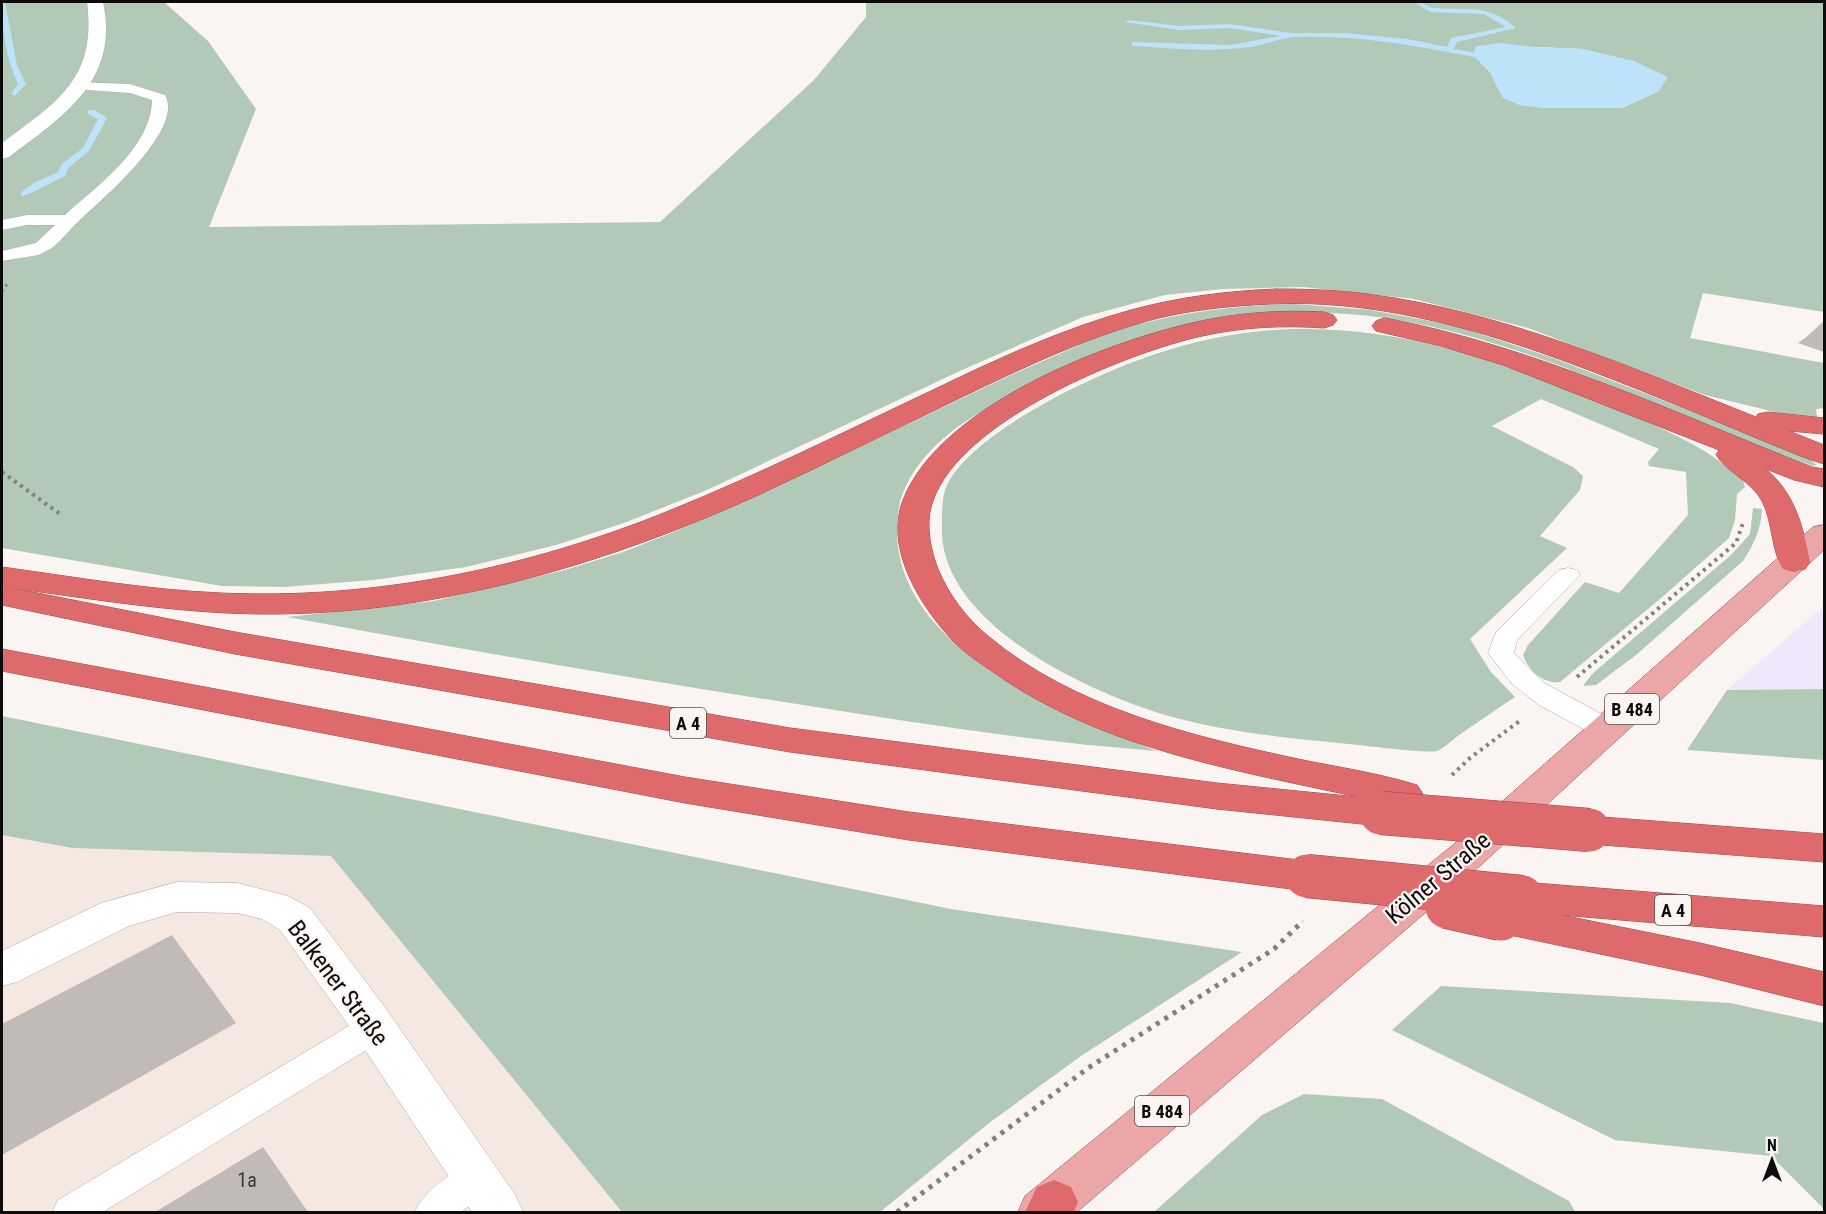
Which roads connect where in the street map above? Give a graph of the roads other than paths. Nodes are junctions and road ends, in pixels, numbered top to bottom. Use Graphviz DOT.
graph roads {
  1 [pos="95,2"];
  2 [pos="77,86"];
  3 [pos="2,153"];
  4 [pos="70,220"];
  5 [pos="2,225"];
  6 [pos="2,256"];
  7 [pos="1699,418"];
  8 [pos="1824,426"];
  9 [pos="1824,455"];
  10 [pos="1824,478"];
  11 [pos="1824,534"];
  12 [pos="1794,562"];
  13 [pos="1568,575"];
  14 [pos="2,577"];
  15 [pos="2,596"];
  16 [pos="2,660"];
  17 [pos="1608,730"];
  18 [pos="1392,803"];
  19 [pos="1824,848"];
  20 [pos="1512,908"];
  21 [pos="1824,921"];
  22 [pos="2,970"];
  23 [pos="1824,989"];
  24 [pos="374,1028"];
  25 [pos="487,1196"];
  26 [pos="1048,1209"];
  27 [pos="70,1212"];
  28 [pos="434,1212"];
  1 -- 2 [label="street"];
  2 -- 3 [label="street"];
  2 -- 4 [label="lane"];
  4 -- 5 [label="lane"];
  4 -- 6 [label="lane"];
  7 -- 8 [label="highway"];
  7 -- 9 [label="highway"];
  7 -- 10 [label="highway"];
  7 -- 12 [label="highway"];
  7 -- 14 [label="highway"];
  7 -- 18 [label="highway"];
  11 -- 12 [label="main road, Kölner Straße / B 484"];
  12 -- 17 [label="main road, Kölner Straße / B 484"];
  13 -- 17 [label="lane"];
  15 -- 18 [label="highway, A 4"];
  16 -- 20 [label="highway, bridge"];
  17 -- 26 [label="main road, Kölner Straße / B 484"];
  18 -- 19 [label="highway, A 4, bridge"];
  20 -- 21 [label="highway, A 4"];
  20 -- 23 [label="highway"];
  22 -- 24 [label="street, Balkener Straße"];
  24 -- 25 [label="street, Balkener Straße"];
  24 -- 27 [label="lane"];
  25 -- 28 [label="lane"];
}
